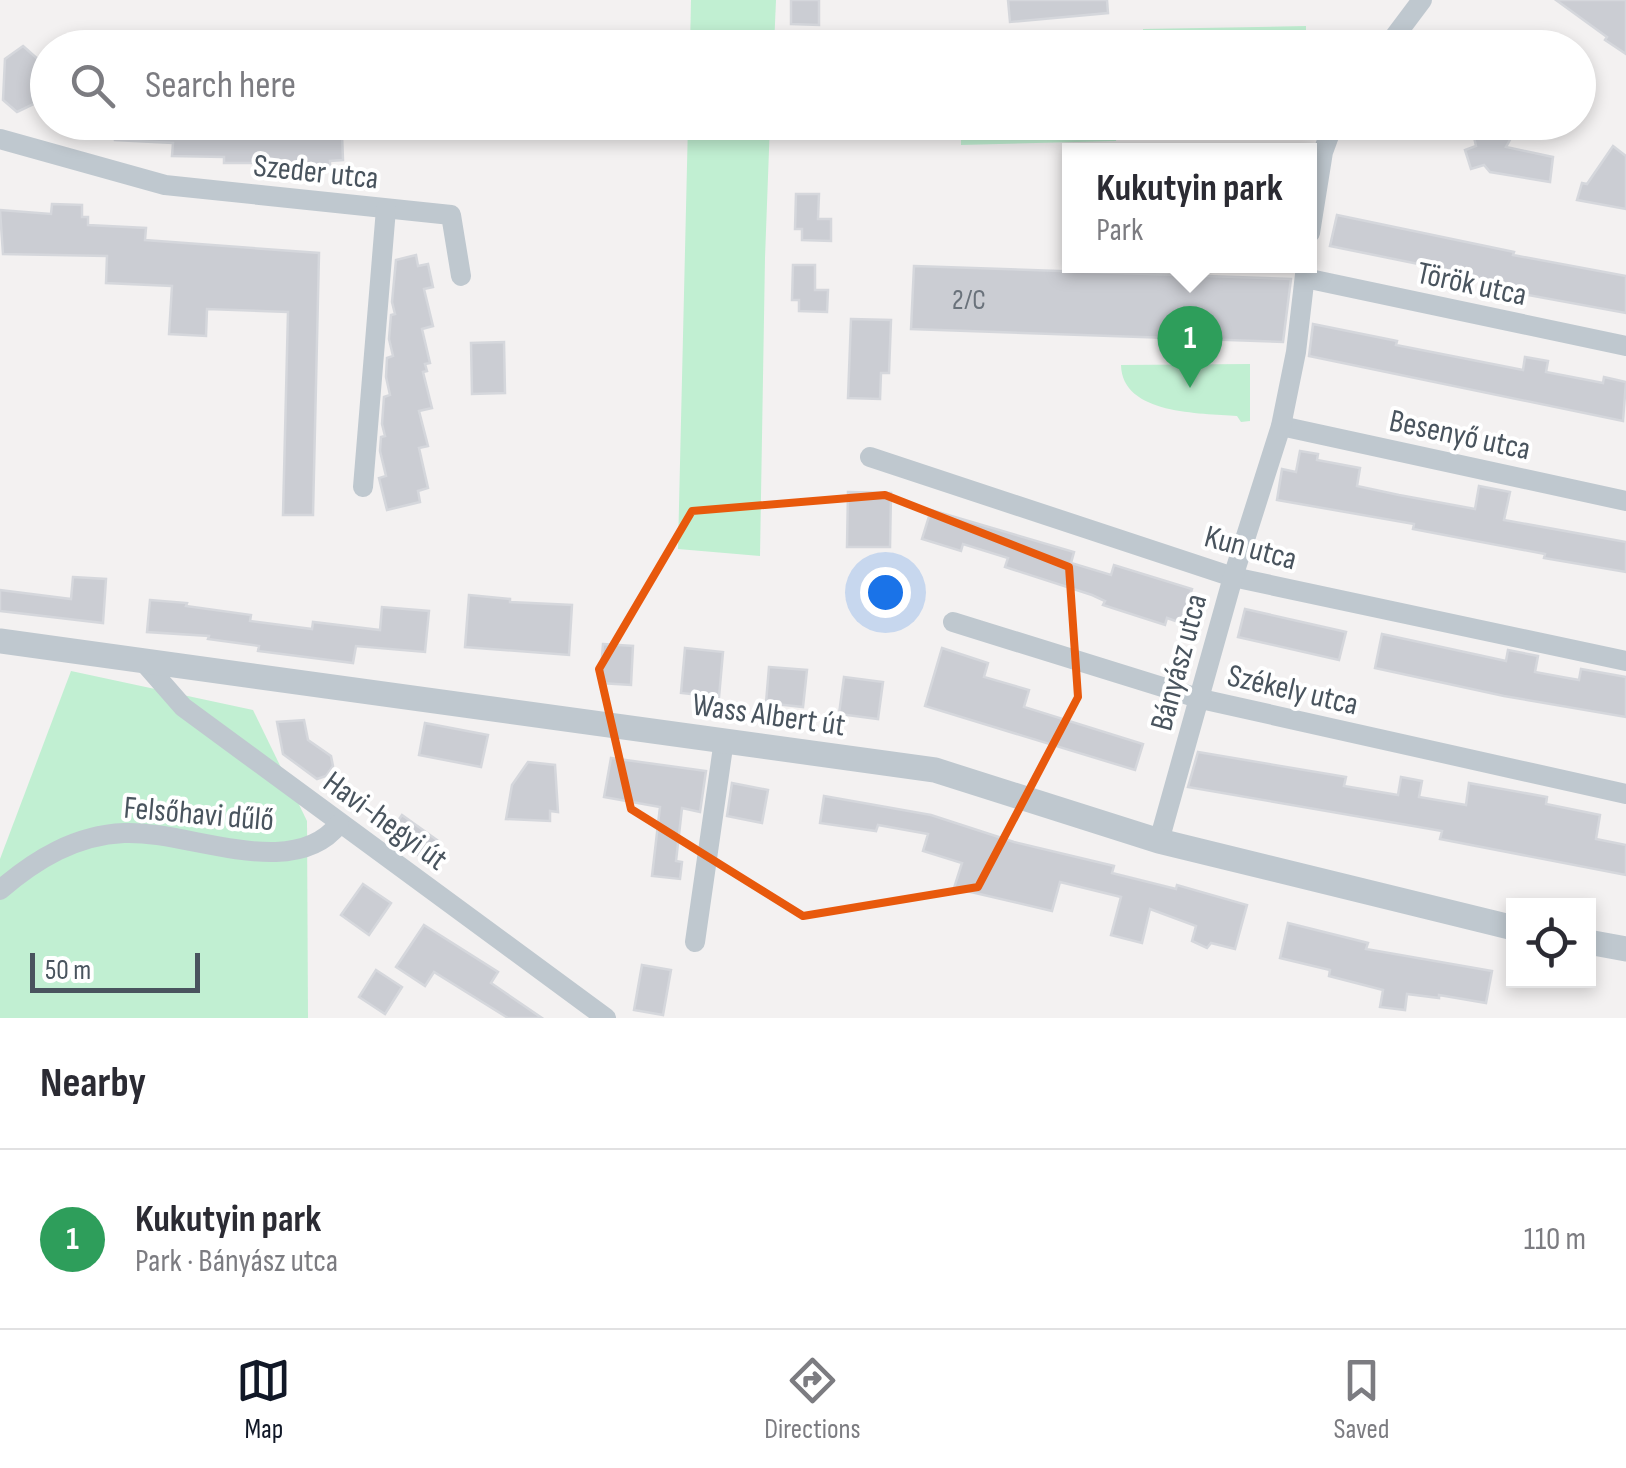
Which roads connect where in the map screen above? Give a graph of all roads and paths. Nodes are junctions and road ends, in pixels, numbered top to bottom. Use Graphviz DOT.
graph roads {
  1 [pos="1422,0"];
  2 [pos="1400,30"];
  3 [pos="0,140"];
  4 [pos="1327,140"];
  5 [pos="1317,189"];
  6 [pos="386,209"];
  7 [pos="1306,273"];
  8 [pos="1310,273"];
  9 [pos="460,276"];
  10 [pos="1626,346"];
  11 [pos="1281,426"];
  12 [pos="870,457"];
  13 [pos="364,487"];
  14 [pos="1626,502"];
  15 [pos="1232,577"];
  16 [pos="952,622"];
  17 [pos="0,641"];
  18 [pos="142,659"];
  19 [pos="1626,661"];
  20 [pos="1201,699"];
  21 [pos="724,740"];
  22 [pos="1626,794"];
  23 [pos="339,824"];
  24 [pos="1159,842"];
  25 [pos="0,890"];
  26 [pos="1506,926"];
  27 [pos="695,942"];
  28 [pos="1596,943"];
  29 [pos="1626,949"];
  30 [pos="606,1018"];
  1 -- 2 [label="street"];
  3 -- 6 [label="street, Szeder utca"];
  4 -- 5 [label="street"];
  6 -- 9 [label="street, Szeder utca"];
  6 -- 13 [label="street"];
  7 -- 11 [label="street, Bányász utca"];
  8 -- 10 [label="street, Török utca"];
  11 -- 14 [label="street, Besenyő utca"];
  11 -- 15 [label="street, Bányász utca"];
  12 -- 15 [label="street, Kun utca"];
  15 -- 19 [label="street, Kun utca"];
  15 -- 20 [label="street, Bányász utca"];
  16 -- 20 [label="street, Székely utca"];
  17 -- 18 [label="street, Wass Albert út"];
  18 -- 21 [label="street, Wass Albert út"];
  18 -- 23 [label="street, Havi-hegyi út"];
  20 -- 22 [label="street, Székely utca"];
  20 -- 24 [label="street, Bányász utca"];
  21 -- 24 [label="street, Wass Albert út"];
  21 -- 27 [label="street"];
  23 -- 25 [label="street, Felsőhavi dűlő"];
  23 -- 30 [label="street, Havi-hegyi út"];
  24 -- 26 [label="street, Wass Albert út"];
  28 -- 29 [label="street"];
}
